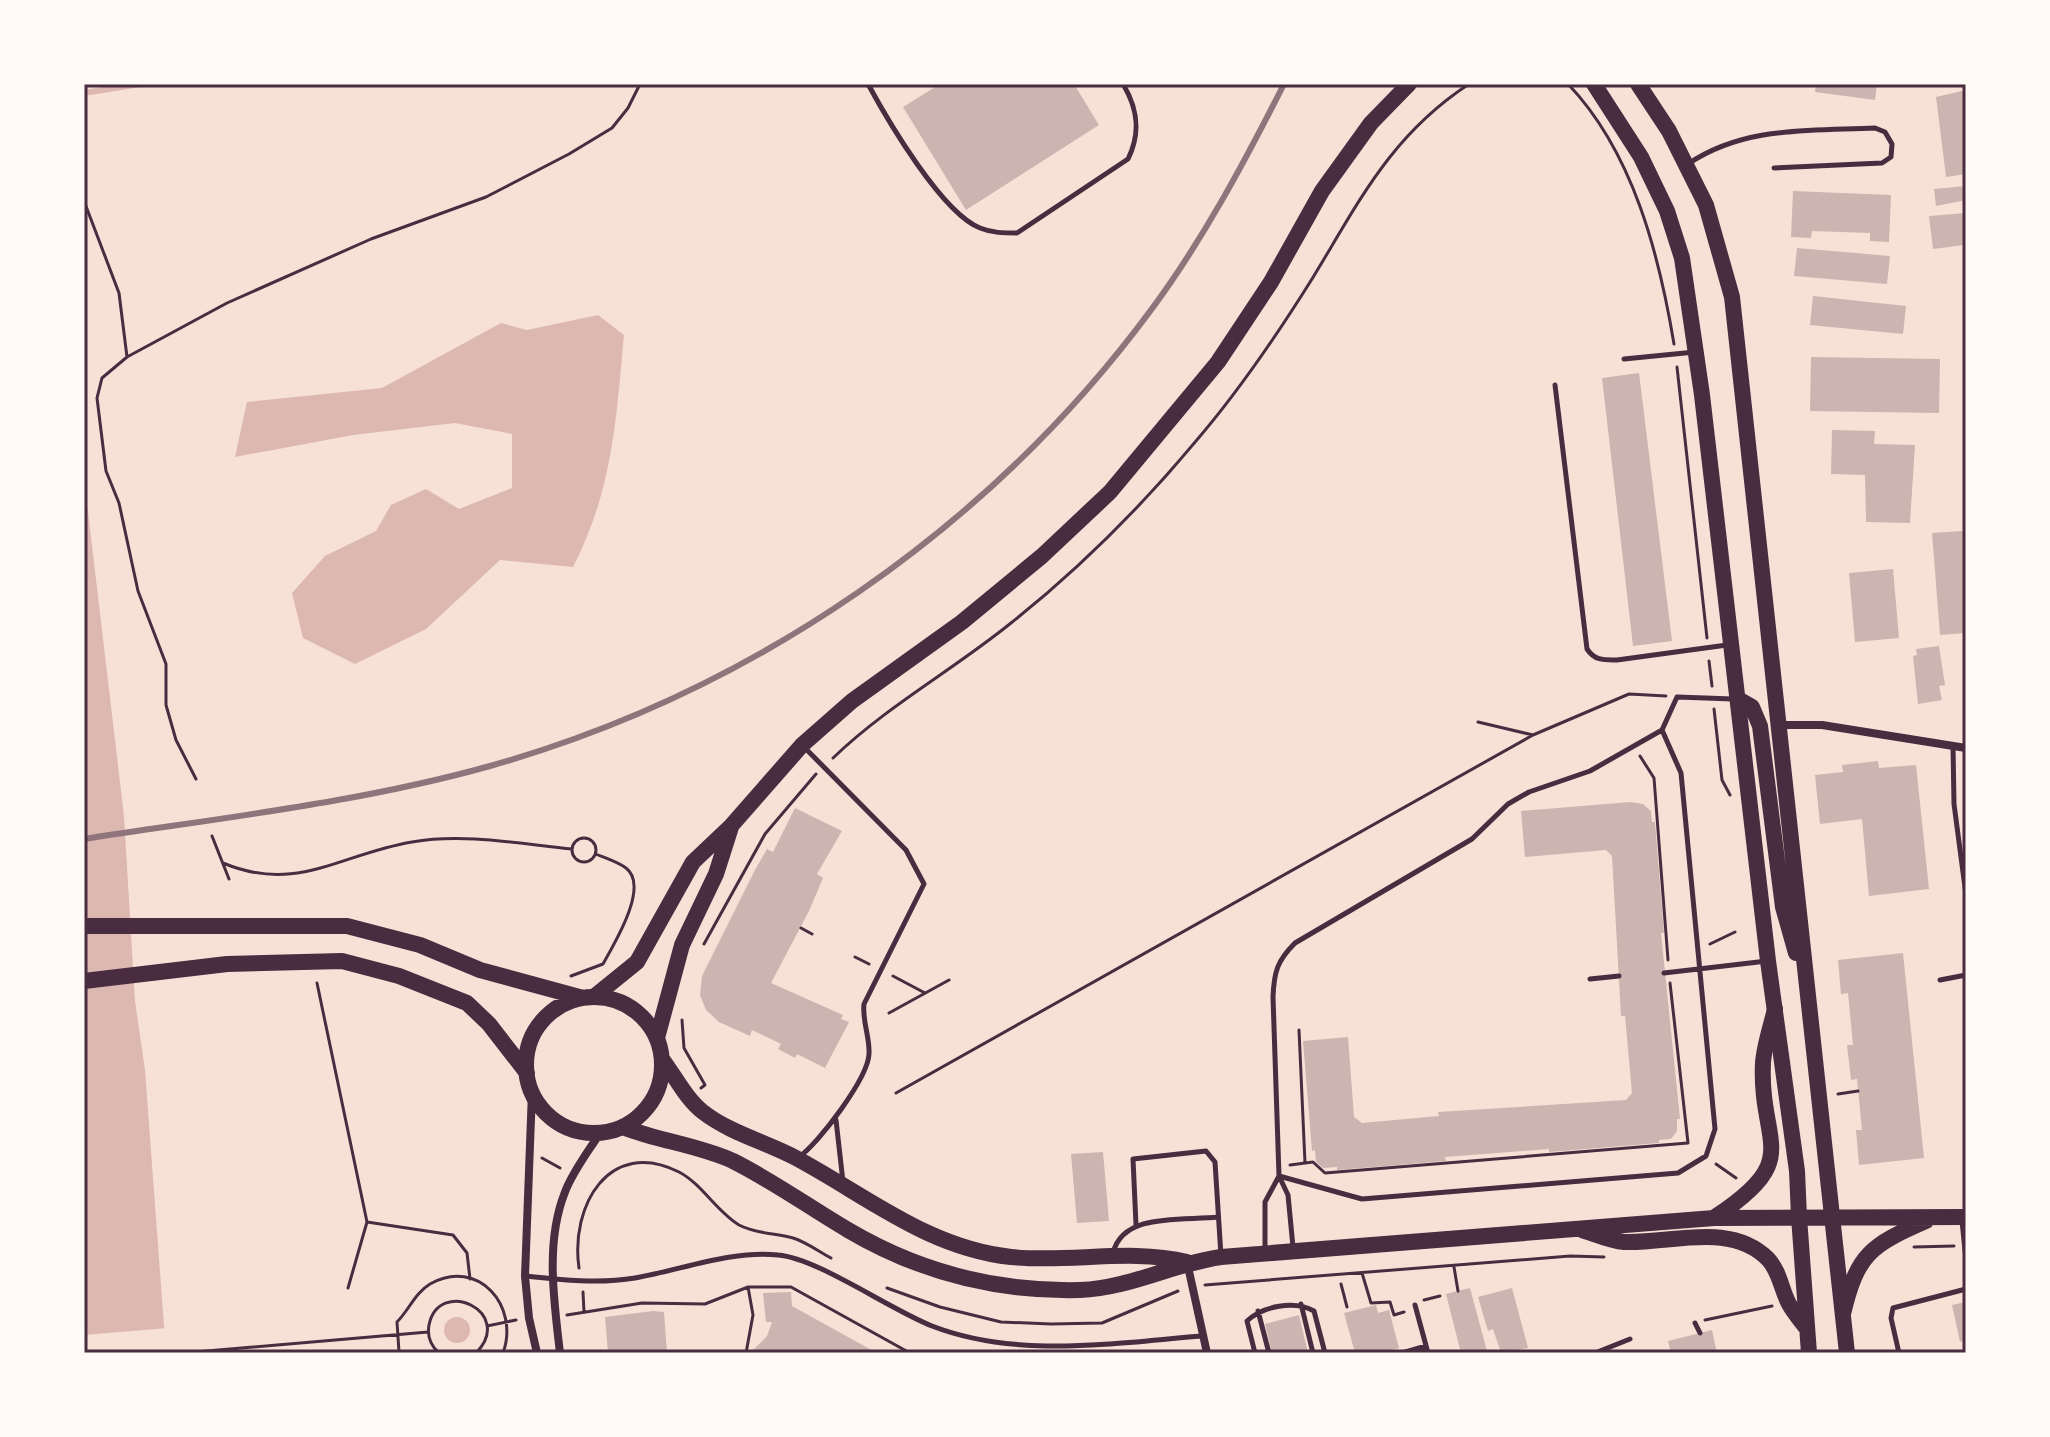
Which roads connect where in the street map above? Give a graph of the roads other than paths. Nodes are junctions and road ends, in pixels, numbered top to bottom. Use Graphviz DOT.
graph roads {
  1 [pos="868,84"];
  2 [pos="1123,84"];
  3 [pos="1409,84"];
  4 [pos="1594,84"];
  5 [pos="1638,84"];
  6 [pos="1687,165"];
  7 [pos="1774,168"];
  8 [pos="1696,352"];
  9 [pos="1624,359"];
  10 [pos="1555,385"];
  11 [pos="1732,645"];
  12 [pos="1738,699"];
  13 [pos="1780,725"];
  14 [pos="1662,730"];
  15 [pos="802,745"];
  16 [pos="1953,746"];
  17 [pos="1966,748"];
  18 [pos="731,826"];
  19 [pos="1966,895"];
  20 [pos="84,926"];
  21 [pos="1768,961"];
  22 [pos="1700,971"];
  23 [pos="1667,973"];
  24 [pos="1966,975"];
  25 [pos="1619,976"];
  26 [pos="1590,979"];
  27 [pos="1940,980"];
  28 [pos="84,981"];
  29 [pos="589,997"];
  30 [pos="1808,997"];
  31 [pos="1775,1009"];
  32 [pos="657,1038"];
  33 [pos="662,1059"];
  34 [pos="527,1073"];
  35 [pos="532,1092"];
  36 [pos="836,1119"];
  37 [pos="623,1127"];
  38 [pos="600,1133"];
  39 [pos="797,1159"];
  40 [pos="1279,1176"];
  41 [pos="844,1187"];
  42 [pos="1832,1216"];
  43 [pos="1218,1217"];
  44 [pos="1799,1217"];
  45 [pos="1934,1217"];
  46 [pos="1964,1217"];
  47 [pos="1714,1218"];
  48 [pos="1136,1225"];
  49 [pos="1573,1227"];
  50 [pos="1294,1250"];
  51 [pos="1265,1252"];
  52 [pos="1221,1257"];
  53 [pos="1112,1258"];
  54 [pos="1966,1260"];
  55 [pos="1187,1262"];
  56 [pos="525,1276"];
  57 [pos="553,1279"];
  58 [pos="1966,1289"];
  59 [pos="1301,1304"];
  60 [pos="1415,1305"];
  61 [pos="1258,1311"];
  62 [pos="1843,1314"];
  63 [pos="1695,1323"];
  64 [pos="1807,1329"];
  65 [pos="1700,1333"];
  66 [pos="1202,1336"];
  67 [pos="1630,1339"];
  68 [pos="1427,1350"];
  69 [pos="537,1353"];
  70 [pos="560,1353"];
  71 [pos="1207,1353"];
  72 [pos="1255,1353"];
  73 [pos="1269,1353"];
  74 [pos="1313,1353"];
  75 [pos="1325,1353"];
  76 [pos="1402,1353"];
  77 [pos="1595,1353"];
  78 [pos="1809,1353"];
  79 [pos="1847,1353"];
  80 [pos="1899,1353"];
  1 -- 2 [label="lane"];
  3 -- 15 [label="main road"];
  4 -- 8 [label="main road"];
  5 -- 6 [label="main road"];
  6 -- 7 [label="lane"];
  6 -- 13 [label="main road"];
  8 -- 9 [label="lane"];
  8 -- 11 [label="main road"];
  10 -- 11 [label="lane"];
  11 -- 12 [label="main road"];
  12 -- 14 [label="lane"];
  12 -- 21 [label="main road"];
  12 -- 30 [label="main road"];
  13 -- 16 [label="street"];
  13 -- 30 [label="main road"];
  14 -- 22 [label="lane"];
  14 -- 40 [label="lane"];
  15 -- 18 [label="main road"];
  15 -- 36 [label="lane"];
  16 -- 17 [label="street"];
  16 -- 19 [label="lane"];
  18 -- 29 [label="main road"];
  18 -- 32 [label="main road"];
  20 -- 29 [label="main road"];
  21 -- 22 [label="lane"];
  21 -- 31 [label="main road"];
  22 -- 23 [label="lane"];
  22 -- 40 [label="lane"];
  24 -- 27 [label="lane"];
  25 -- 26 [label="lane"];
  28 -- 34 [label="main road"];
  29 -- 32 [label="main road"];
  29 -- 34 [label="main road"];
  30 -- 42 [label="main road"];
  31 -- 44 [label="main road"];
  31 -- 47 [label="main road"];
  32 -- 33 [label="main road"];
  33 -- 37 [label="main road"];
  33 -- 39 [label="main road"];
  34 -- 35 [label="main road"];
  35 -- 38 [label="main road"];
  35 -- 56 [label="street"];
  36 -- 39 [label="lane"];
  36 -- 41 [label="lane"];
  37 -- 38 [label="main road"];
  37 -- 55 [label="main road"];
  38 -- 57 [label="street"];
  39 -- 41 [label="main road"];
  40 -- 50 [label="lane"];
  40 -- 51 [label="lane"];
  41 -- 53 [label="main road"];
  42 -- 44 [label="main road"];
  42 -- 45 [label="main road"];
  42 -- 62 [label="main road"];
  43 -- 48 [label="lane"];
  43 -- 48 [label="lane"];
  43 -- 52 [label="lane"];
  44 -- 47 [label="main road"];
  44 -- 64 [label="main road"];
  45 -- 46 [label="main road"];
  45 -- 62 [label="main road"];
  46 -- 54 [label="lane"];
  47 -- 49 [label="main road"];
  48 -- 53 [label="lane"];
  49 -- 50 [label="main road"];
  49 -- 64 [label="main road"];
  50 -- 51 [label="main road"];
  51 -- 52 [label="main road"];
  52 -- 55 [label="main road"];
  53 -- 55 [label="main road"];
  55 -- 66 [label="street"];
  56 -- 57 [label="lane"];
  56 -- 69 [label="street"];
  57 -- 66 [label="lane"];
  57 -- 70 [label="street"];
  58 -- 80 [label="lane"];
  59 -- 61 [label="lane"];
  59 -- 74 [label="lane"];
  59 -- 75 [label="lane"];
  60 -- 68 [label="lane"];
  61 -- 72 [label="lane"];
  61 -- 73 [label="lane"];
  62 -- 79 [label="main road"];
  63 -- 65 [label="lane"];
  64 -- 78 [label="main road"];
  66 -- 71 [label="street"];
  67 -- 77 [label="lane"];
  68 -- 76 [label="lane"];
}
